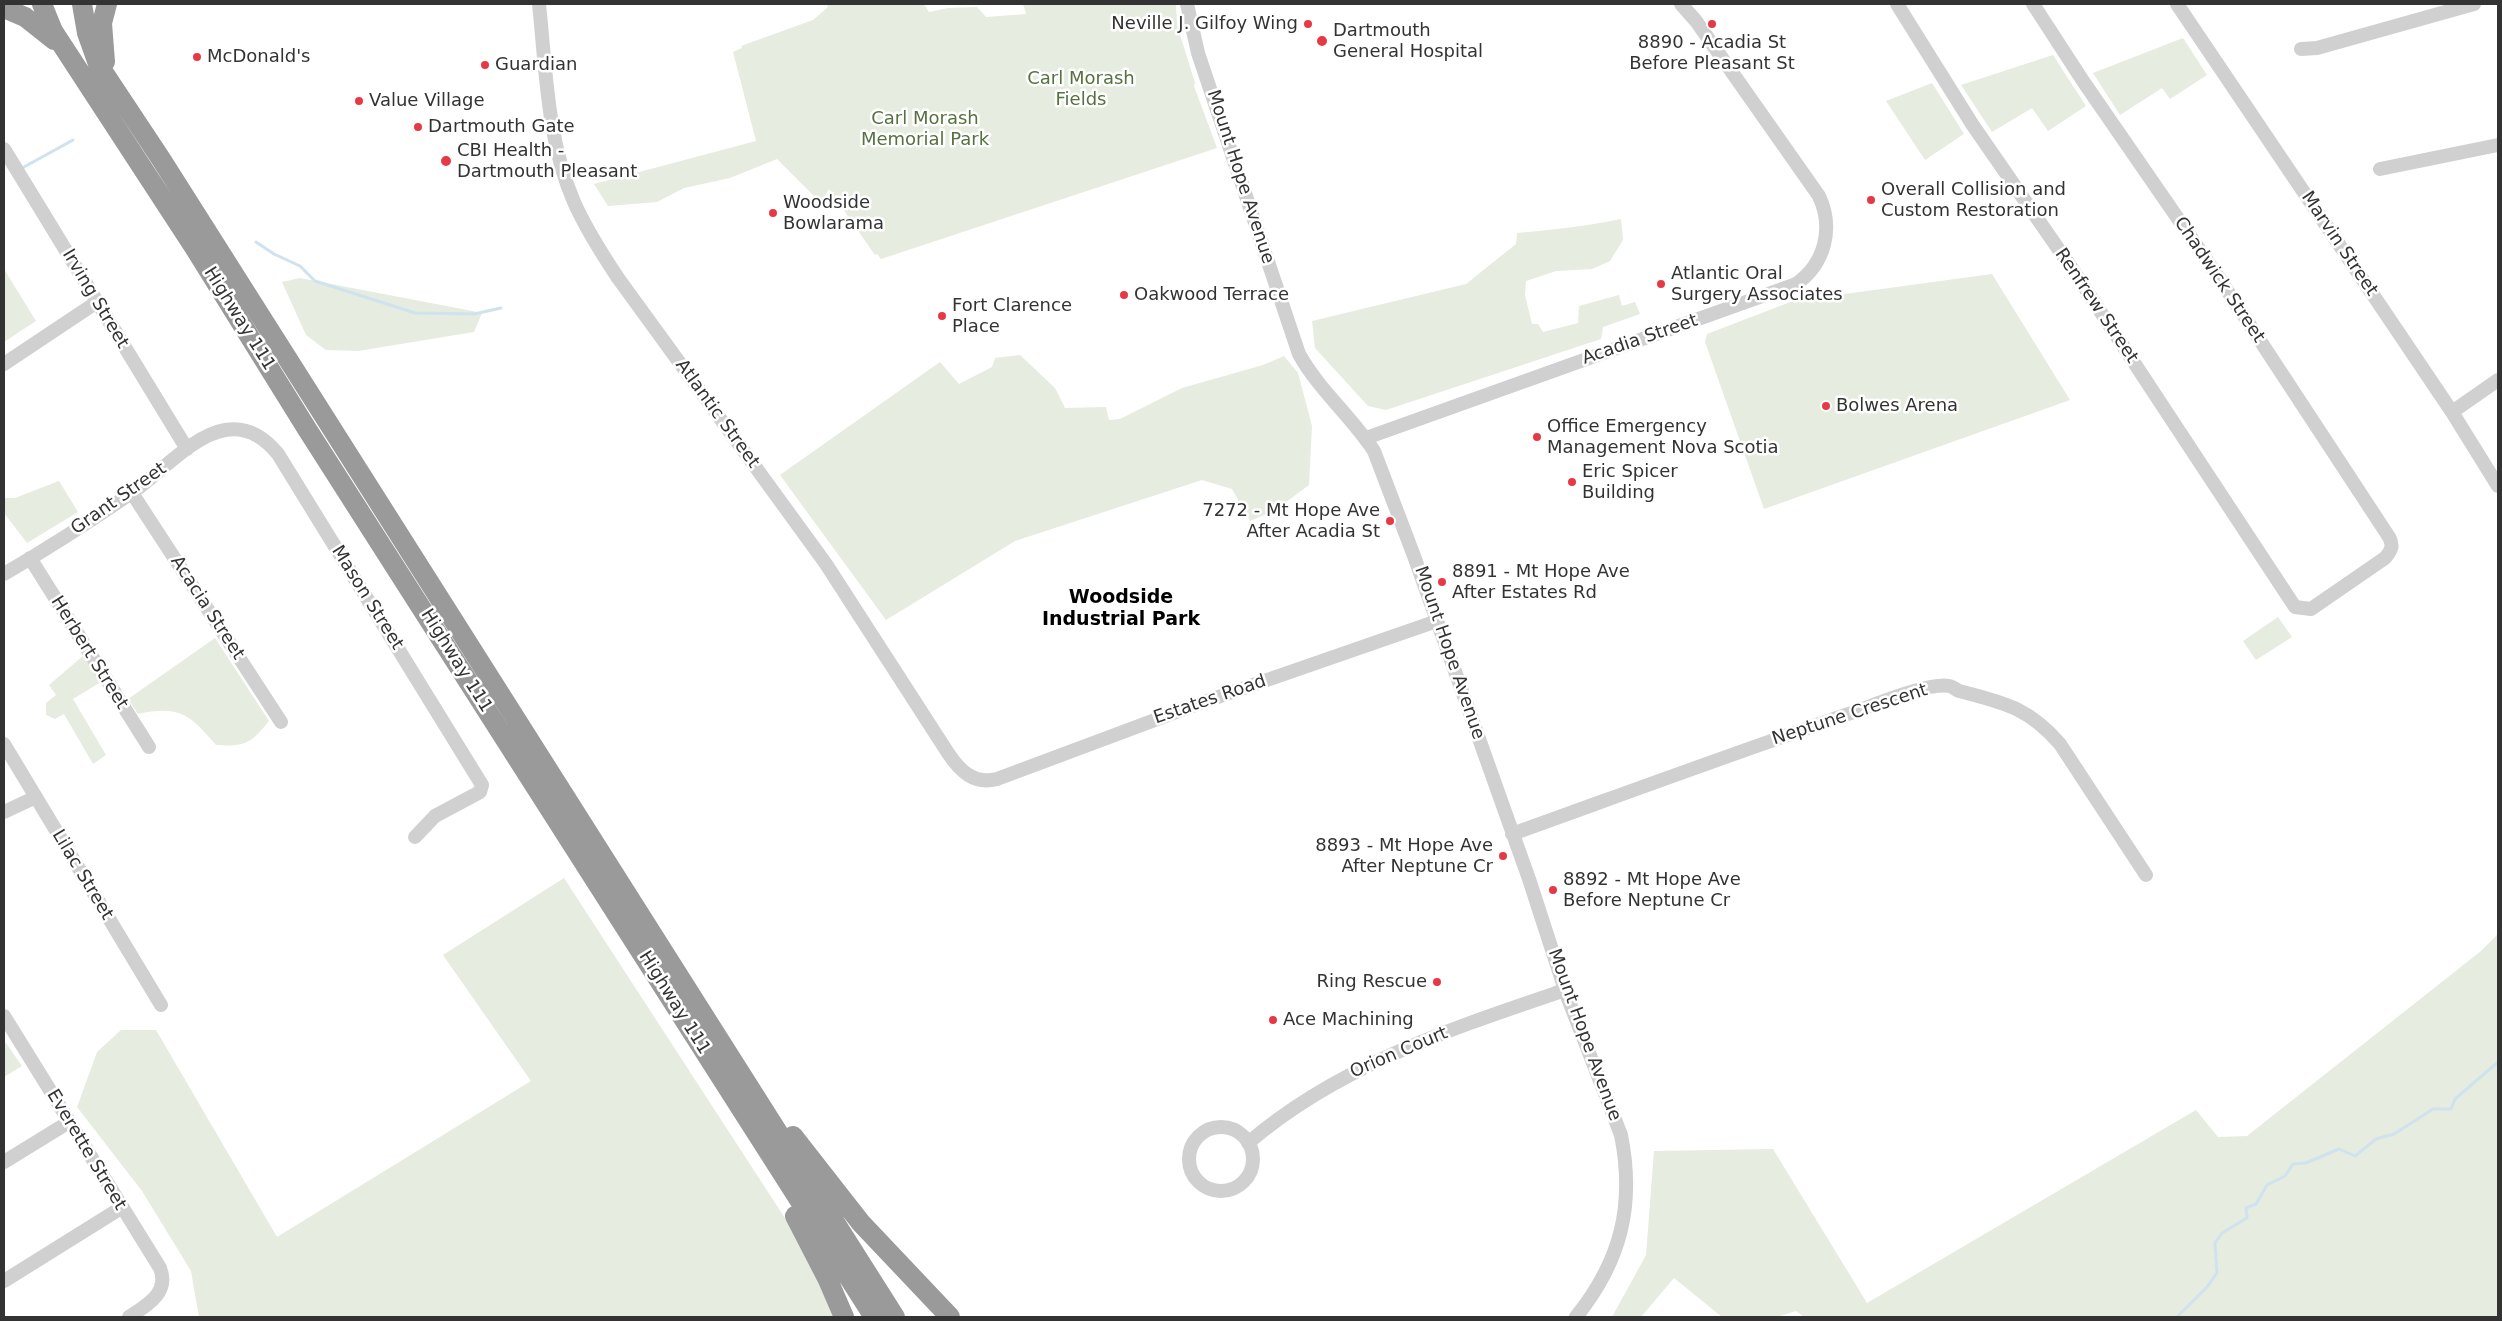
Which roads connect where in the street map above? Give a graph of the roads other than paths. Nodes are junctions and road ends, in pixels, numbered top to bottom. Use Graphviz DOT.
graph roads {
  1 [pos="42,4"];
  2 [pos="82,4"];
  3 [pos="107,4"];
  4 [pos="539,4"];
  5 [pos="1187,4"];
  6 [pos="1681,4"];
  7 [pos="1897,4"];
  8 [pos="2033,4"];
  9 [pos="2177,4"];
  10 [pos="2474,4"];
  11 [pos="4,8"];
  12 [pos="2301,49"];
  13 [pos="68,54"];
  14 [pos="106,76"];
  15 [pos="2498,145"];
  16 [pos="4,149"];
  17 [pos="2380,169"];
  18 [pos="96,302"];
  19 [pos="4,364"];
  20 [pos="2498,380"];
  21 [pos="2452,412"];
  22 [pos="236,429"];
  23 [pos="1366,438"];
  24 [pos="187,449"];
  25 [pos="2498,486"];
  26 [pos="132,493"];
  27 [pos="30,558"];
  28 [pos="2385,558"];
  29 [pos="4,574"];
  30 [pos="1437,621"];
  31 [pos="281,722"];
  32 [pos="4,744"];
  33 [pos="149,747"];
  34 [pos="985,781"];
  35 [pos="36,797"];
  36 [pos="4,812"];
  37 [pos="1512,834"];
  38 [pos="414,837"];
  39 [pos="2146,875"];
  40 [pos="610,902"];
  41 [pos="1565,990"];
  42 [pos="692,998"];
  43 [pos="161,1004"];
  44 [pos="4,1016"];
  45 [pos="69,1122"];
  46 [pos="1248,1143"];
  47 [pos="4,1162"];
  48 [pos="121,1208"];
  49 [pos="4,1280"];
  50 [pos="129,1317"];
  51 [pos="844,1317"];
  52 [pos="874,1317"];
  53 [pos="894,1317"];
  54 [pos="950,1317"];
  55 [pos="1576,1317"];
  1 -- 13 [label="highway, Highway 111"];
  2 -- 14 [label="highway, Highway 111"];
  3 -- 14 [label="highway"];
  4 -- 34 [label="street, Atlantic Street"];
  5 -- 23 [label="street, Mount Hope Avenue"];
  6 -- 23 [label="street, Acadia Street"];
  7 -- 28 [label="street, Renfrew Street"];
  8 -- 28 [label="street, Chadwick Street"];
  9 -- 21 [label="street, Marvin Street"];
  10 -- 12 [label="street"];
  11 -- 13 [label="highway"];
  13 -- 40 [label="highway, Highway 111"];
  14 -- 42 [label="highway, Highway 111"];
  15 -- 17 [label="street"];
  16 -- 18 [label="street, Irving Street"];
  18 -- 19 [label="street"];
  18 -- 24 [label="street, Irving Street"];
  20 -- 21 [label="street"];
  21 -- 25 [label="street, Marvin Street"];
  22 -- 24 [label="street, Grant Street"];
  22 -- 38 [label="street, Mason Street"];
  23 -- 30 [label="street, Mount Hope Avenue"];
  24 -- 26 [label="street, Grant Street"];
  26 -- 27 [label="street, Grant Street"];
  26 -- 31 [label="street, Acacia Street"];
  27 -- 29 [label="street, Grant Street"];
  27 -- 33 [label="street, Herbert Street"];
  30 -- 34 [label="street, Estates Road"];
  30 -- 37 [label="street, Mount Hope Avenue"];
  32 -- 35 [label="street, Lilac Street"];
  35 -- 36 [label="street"];
  35 -- 43 [label="street, Lilac Street"];
  37 -- 39 [label="street, Neptune Crescent"];
  37 -- 41 [label="street, Mount Hope Avenue"];
  40 -- 51 [label="highway"];
  40 -- 52 [label="highway, Highway 111"];
  41 -- 46 [label="street, Orion Court"];
  41 -- 55 [label="street, Mount Hope Avenue"];
  42 -- 53 [label="highway, Highway 111"];
  42 -- 54 [label="highway"];
  44 -- 45 [label="street, Everette Street"];
  45 -- 47 [label="street"];
  45 -- 48 [label="street, Everette Street"];
  46 -- 46 [label="street"];
  48 -- 49 [label="street"];
  48 -- 50 [label="street, Everette Street"];
}
